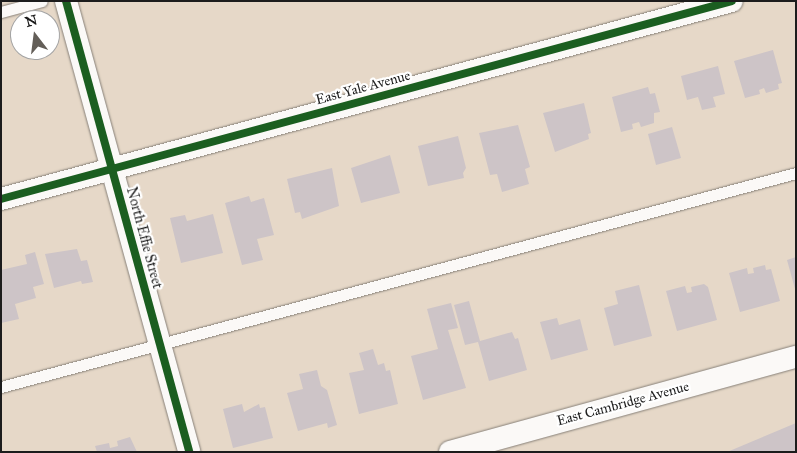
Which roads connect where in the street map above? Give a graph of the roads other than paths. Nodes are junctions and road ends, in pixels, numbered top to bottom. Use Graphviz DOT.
graph roads {
  1 [pos="42,1"];
  2 [pos="66,1"];
  3 [pos="732,1"];
  4 [pos="1,12"];
  5 [pos="113,169"];
  6 [pos="796,173"];
  7 [pos="1,199"];
  8 [pos="160,344"];
  9 [pos="796,357"];
  10 [pos="1,387"];
  11 [pos="189,452"];
  12 [pos="450,452"];
  1 -- 4 [label="lane"];
  2 -- 5 [label="street, North Effie Street"];
  3 -- 5 [label="street, East Yale Avenue"];
  5 -- 7 [label="street, East Yale Avenue"];
  5 -- 8 [label="street, North Effie Street"];
  6 -- 8 [label="lane"];
  8 -- 10 [label="lane"];
  8 -- 11 [label="street, North Effie Street"];
  9 -- 12 [label="street, East Cambridge Avenue"];
}
